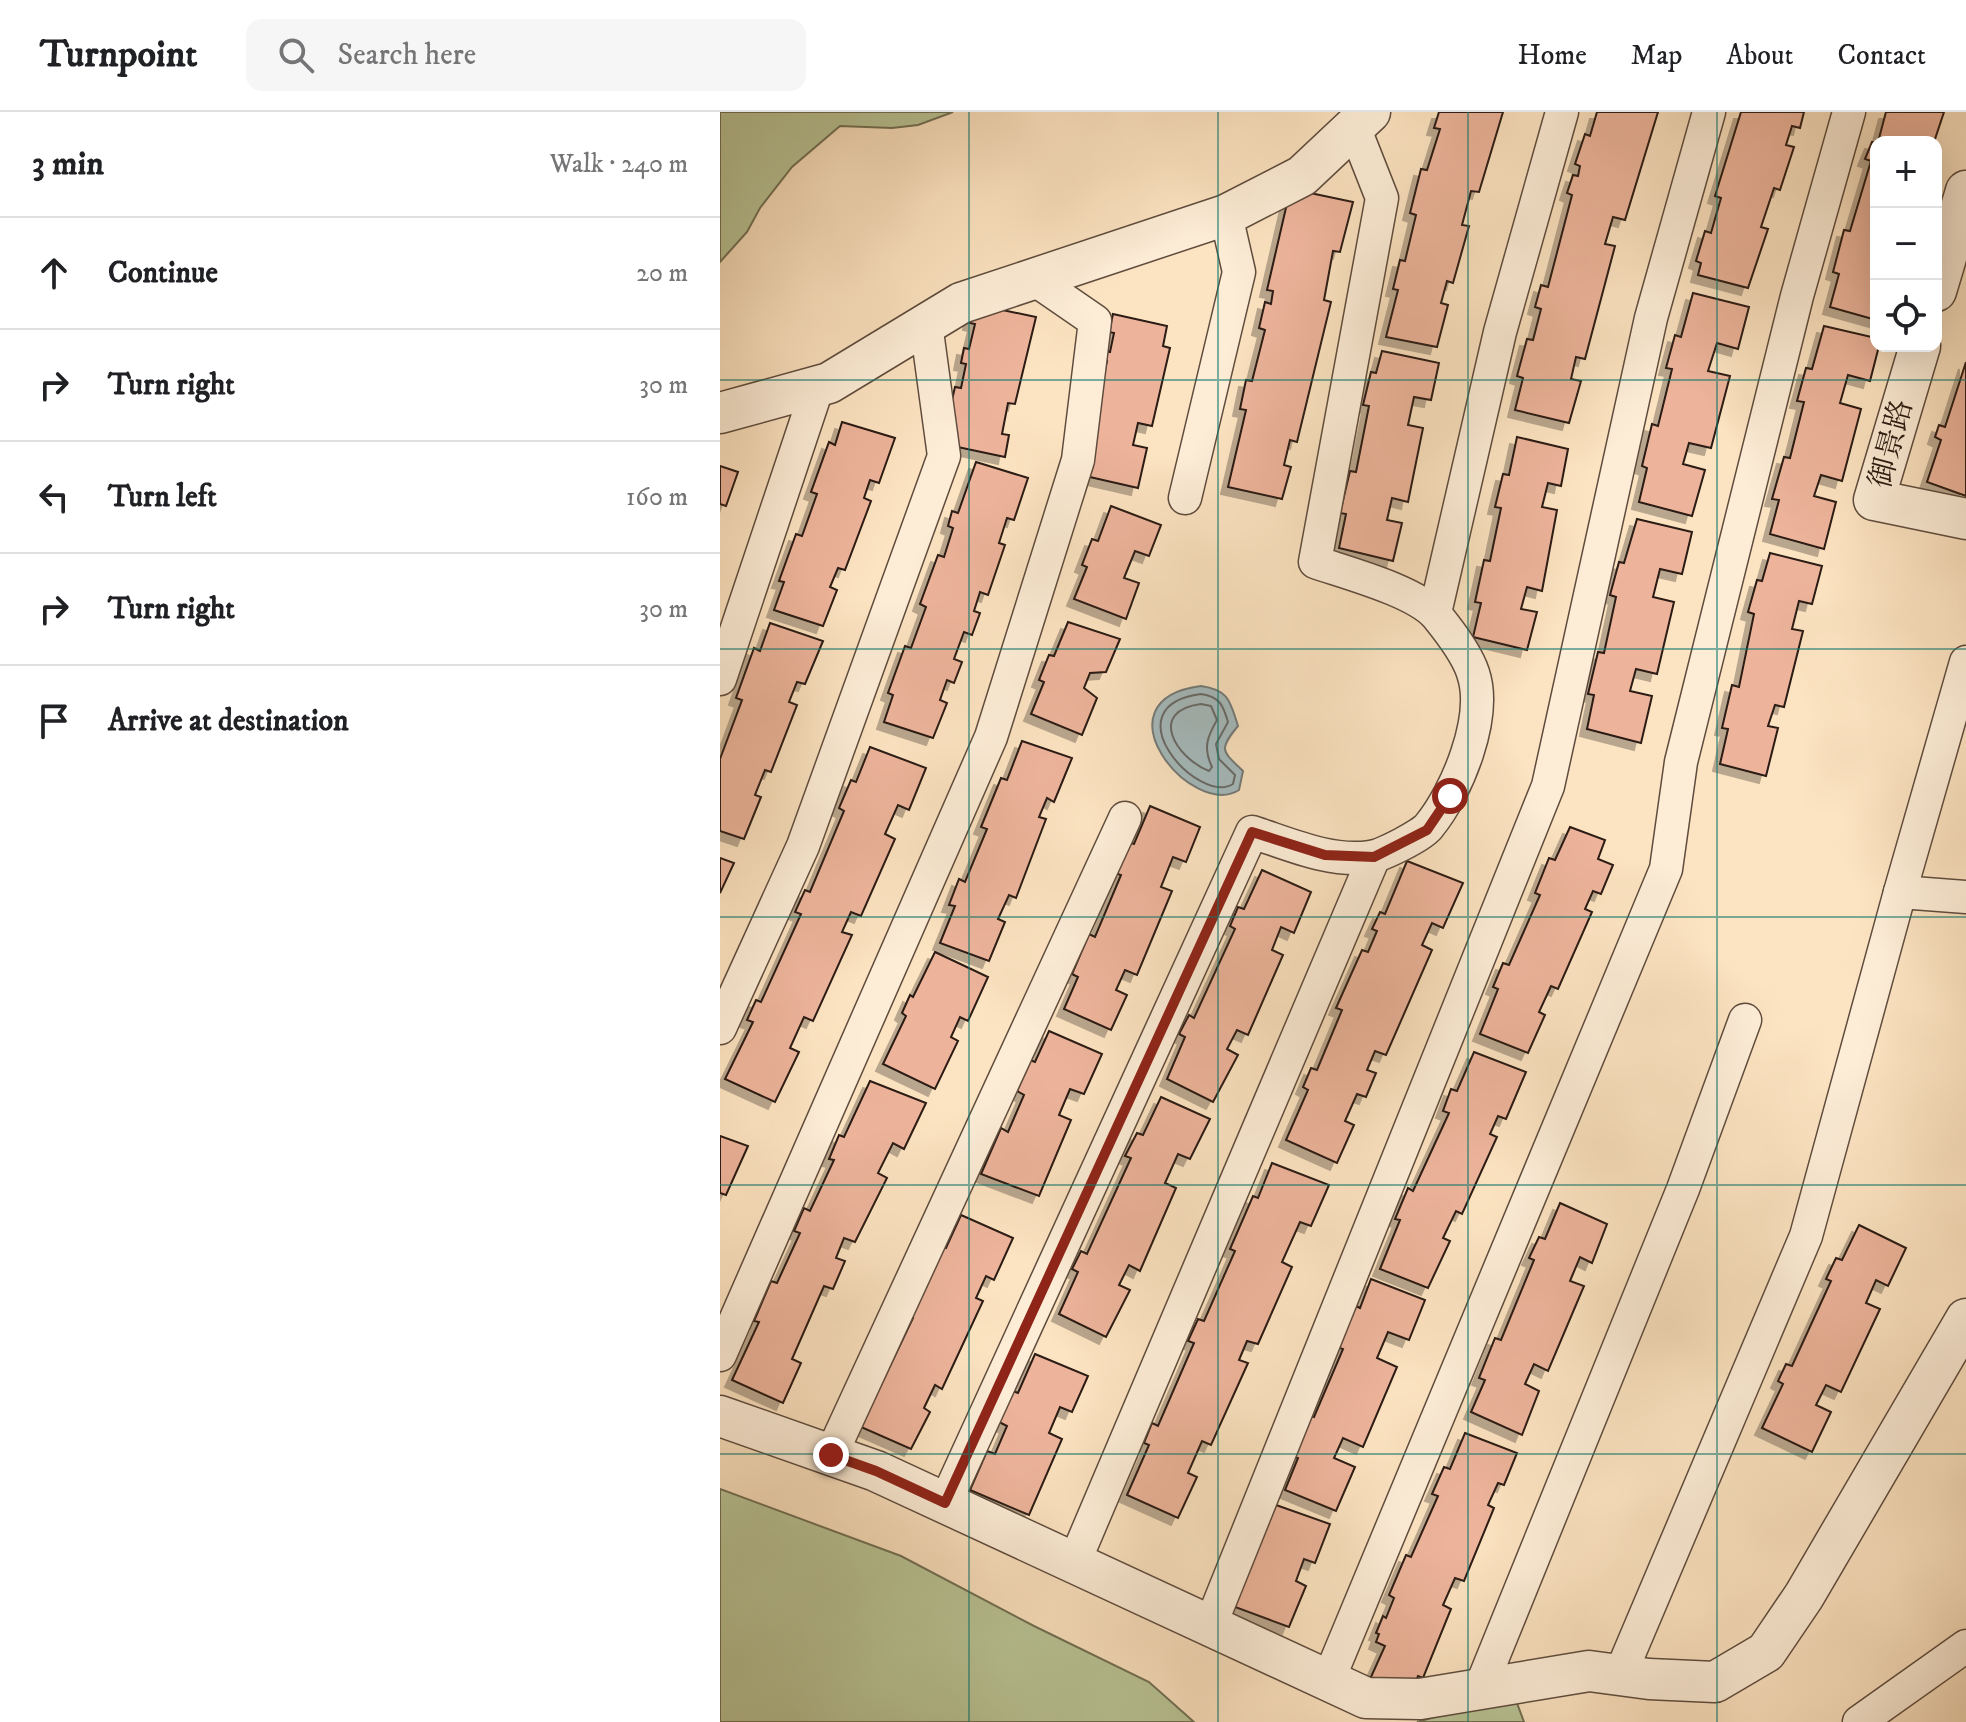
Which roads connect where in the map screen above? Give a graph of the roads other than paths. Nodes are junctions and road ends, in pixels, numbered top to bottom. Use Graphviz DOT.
graph roads {
  1 [pos="1562,112"];
  2 [pos="1709,112"];
  3 [pos="1849,112"];
  4 [pos="1362,119"];
  5 [pos="1966,191"];
  6 [pos="1226,215"];
  7 [pos="1034,279"];
  8 [pos="1939,280"];
  9 [pos="926,324"];
  10 [pos="1918,352"];
  11 [pos="818,386"];
  12 [pos="720,413"];
  13 [pos="1185,498"];
  14 [pos="1966,519"];
  15 [pos="1435,613"];
  16 [pos="1966,662"];
  17 [pos="720,679"];
  18 [pos="1125,818"];
  19 [pos="1374,857"];
  20 [pos="1900,892"];
  21 [pos="1966,897"];
  22 [pos="1745,1020"];
  23 [pos="720,1028"];
  24 [pos="1966,1319"];
  25 [pos="720,1355"];
  26 [pos="720,1416"];
  27 [pos="831,1455"];
  28 [pos="945,1503"];
  29 [pos="1074,1563"];
  30 [pos="1210,1626"];
  31 [pos="1966,1646"];
  32 [pos="1620,1675"];
  33 [pos="1328,1681"];
  34 [pos="1480,1689"];
  35 [pos="1859,1722"];
  1 -- 15 [label="street"];
  2 -- 30 [label="street"];
  3 -- 33 [label="street"];
  4 -- 6 [label="street"];
  4 -- 15 [label="street"];
  5 -- 8 [label="street"];
  6 -- 7 [label="street"];
  6 -- 13 [label="street"];
  7 -- 9 [label="street"];
  7 -- 25 [label="street"];
  9 -- 11 [label="street"];
  9 -- 23 [label="street"];
  10 -- 14 [label="street, 御景路"];
  11 -- 12 [label="street"];
  11 -- 17 [label="street"];
  15 -- 19 [label="street"];
  16 -- 20 [label="street"];
  18 -- 27 [label="street"];
  19 -- 28 [label="street"];
  19 -- 29 [label="street"];
  20 -- 21 [label="street"];
  20 -- 32 [label="street"];
  22 -- 34 [label="street"];
  24 -- 32 [label="street"];
  26 -- 27 [label="street"];
  27 -- 28 [label="street"];
  28 -- 29 [label="street"];
  29 -- 30 [label="street"];
  30 -- 33 [label="street"];
  31 -- 35 [label="street"];
  32 -- 34 [label="street"];
  33 -- 34 [label="street"];
}
